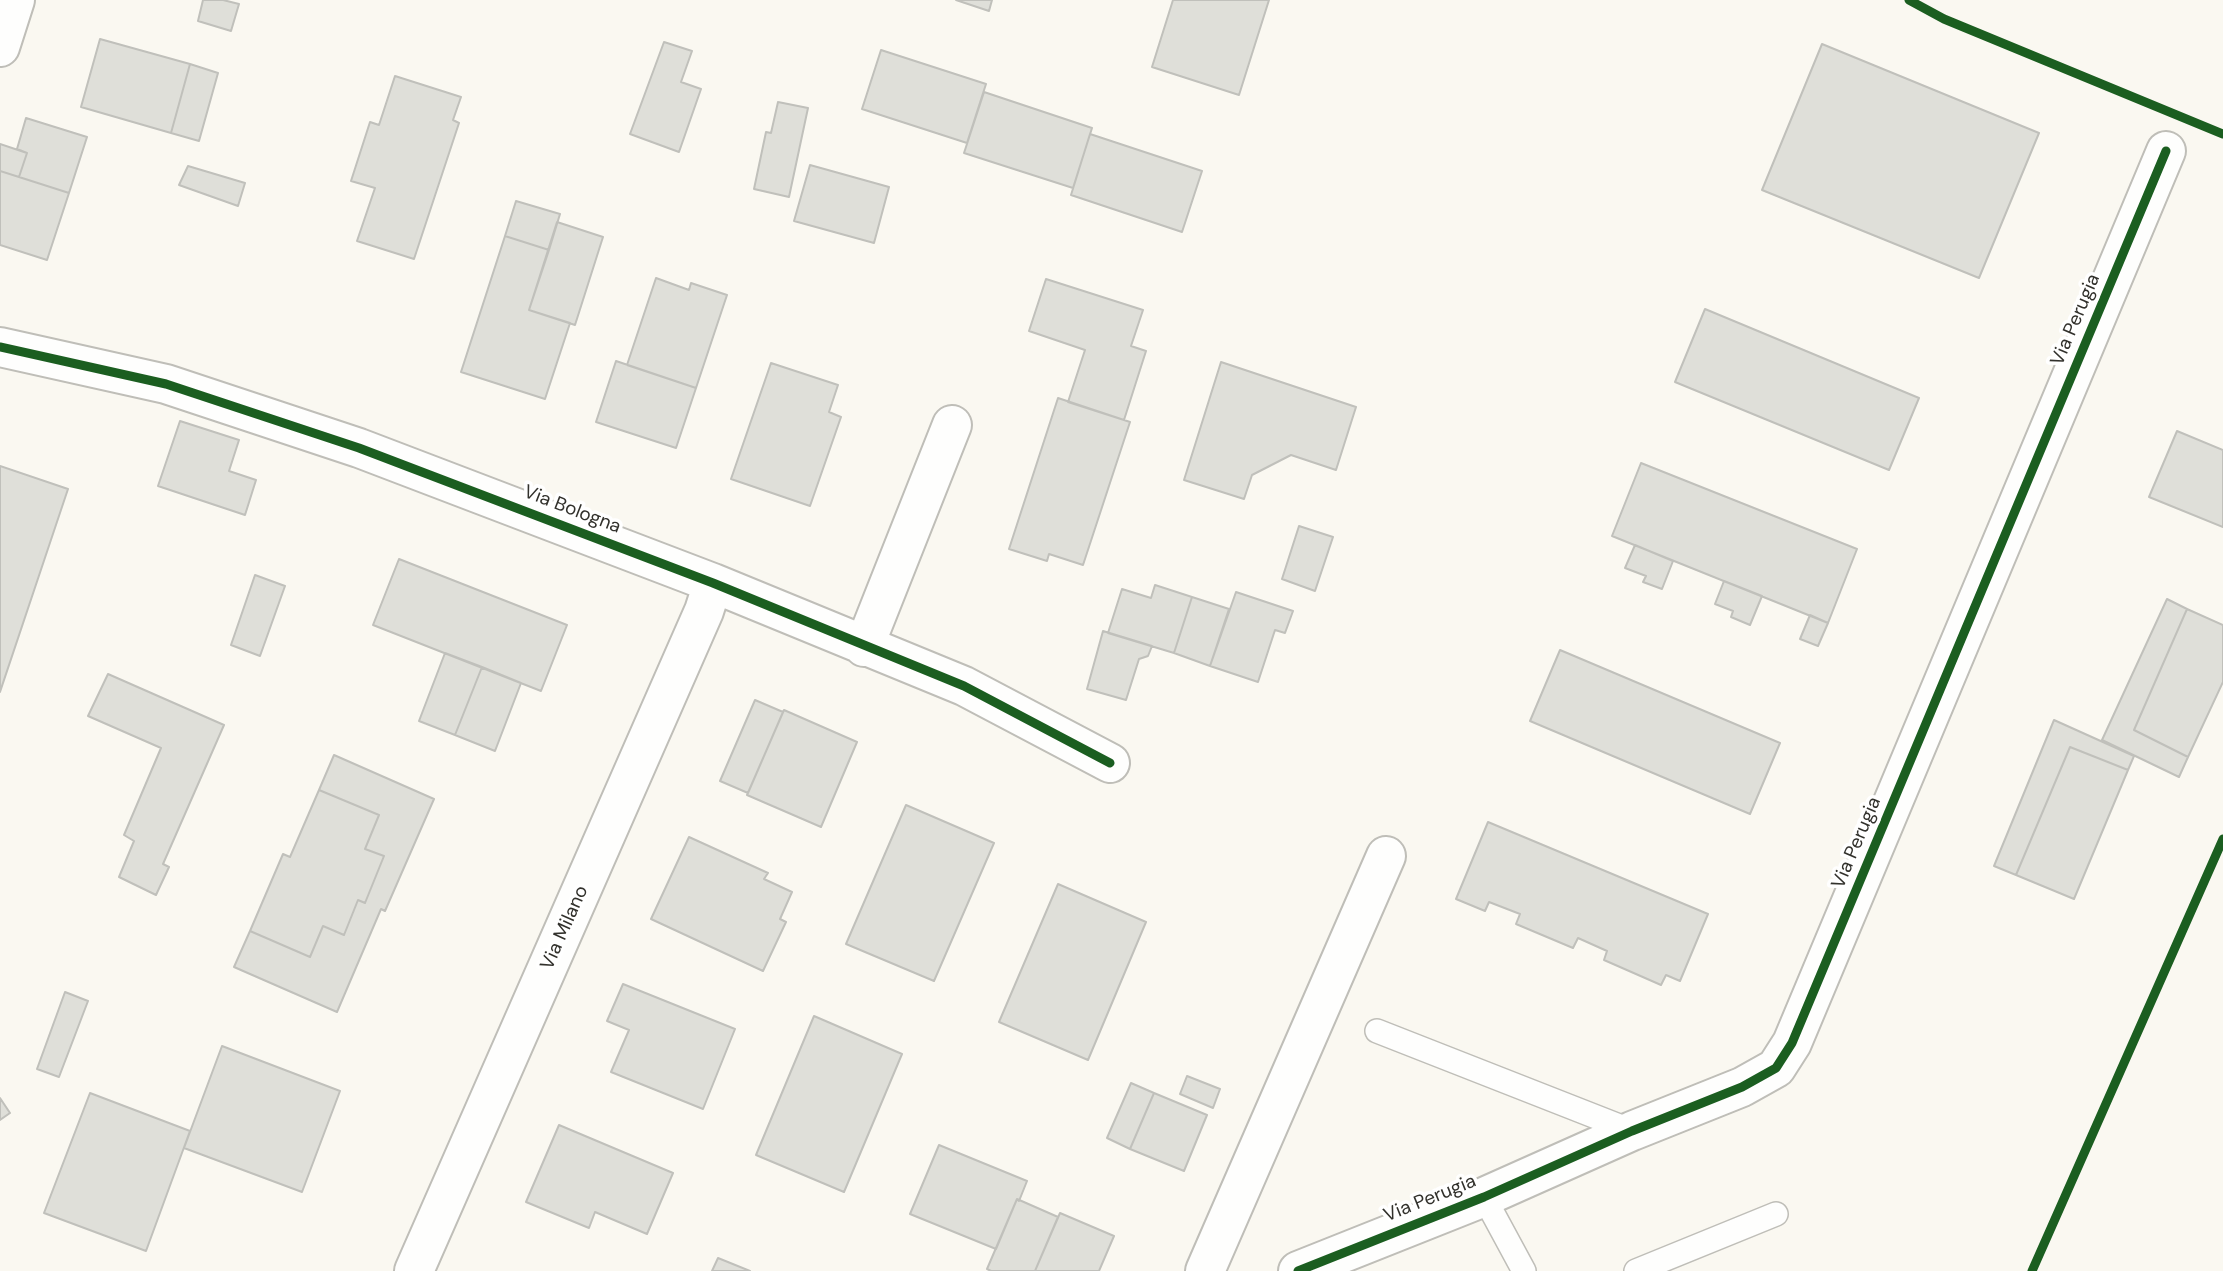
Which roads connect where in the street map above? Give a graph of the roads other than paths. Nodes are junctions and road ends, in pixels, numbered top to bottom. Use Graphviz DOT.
graph roads {
  1 [pos="15,0"];
  2 [pos="0,47"];
  3 [pos="2166,151"];
  4 [pos="0,347"];
  5 [pos="951,425"];
  6 [pos="713,583"];
  7 [pos="864,647"];
  8 [pos="1111,763"];
  9 [pos="1386,856"];
  10 [pos="1377,1031"];
  11 [pos="1632,1131"];
  12 [pos="1484,1196"];
  13 [pos="1776,1214"];
  14 [pos="414,1271"];
  15 [pos="1205,1271"];
  16 [pos="1298,1271"];
  17 [pos="1524,1271"];
  18 [pos="1636,1271"];
  1 -- 2 [label="street"];
  3 -- 11 [label="street, Via Perugia"];
  4 -- 6 [label="street, Via Bologna"];
  5 -- 7 [label="street"];
  6 -- 7 [label="street, Via Bologna"];
  6 -- 14 [label="street, Via Milano"];
  7 -- 8 [label="street, Via Bologna"];
  9 -- 15 [label="street"];
  10 -- 11 [label="lane"];
  11 -- 12 [label="street, Via Perugia"];
  12 -- 16 [label="street, Via Perugia"];
  12 -- 17 [label="lane"];
  13 -- 18 [label="lane"];
}
